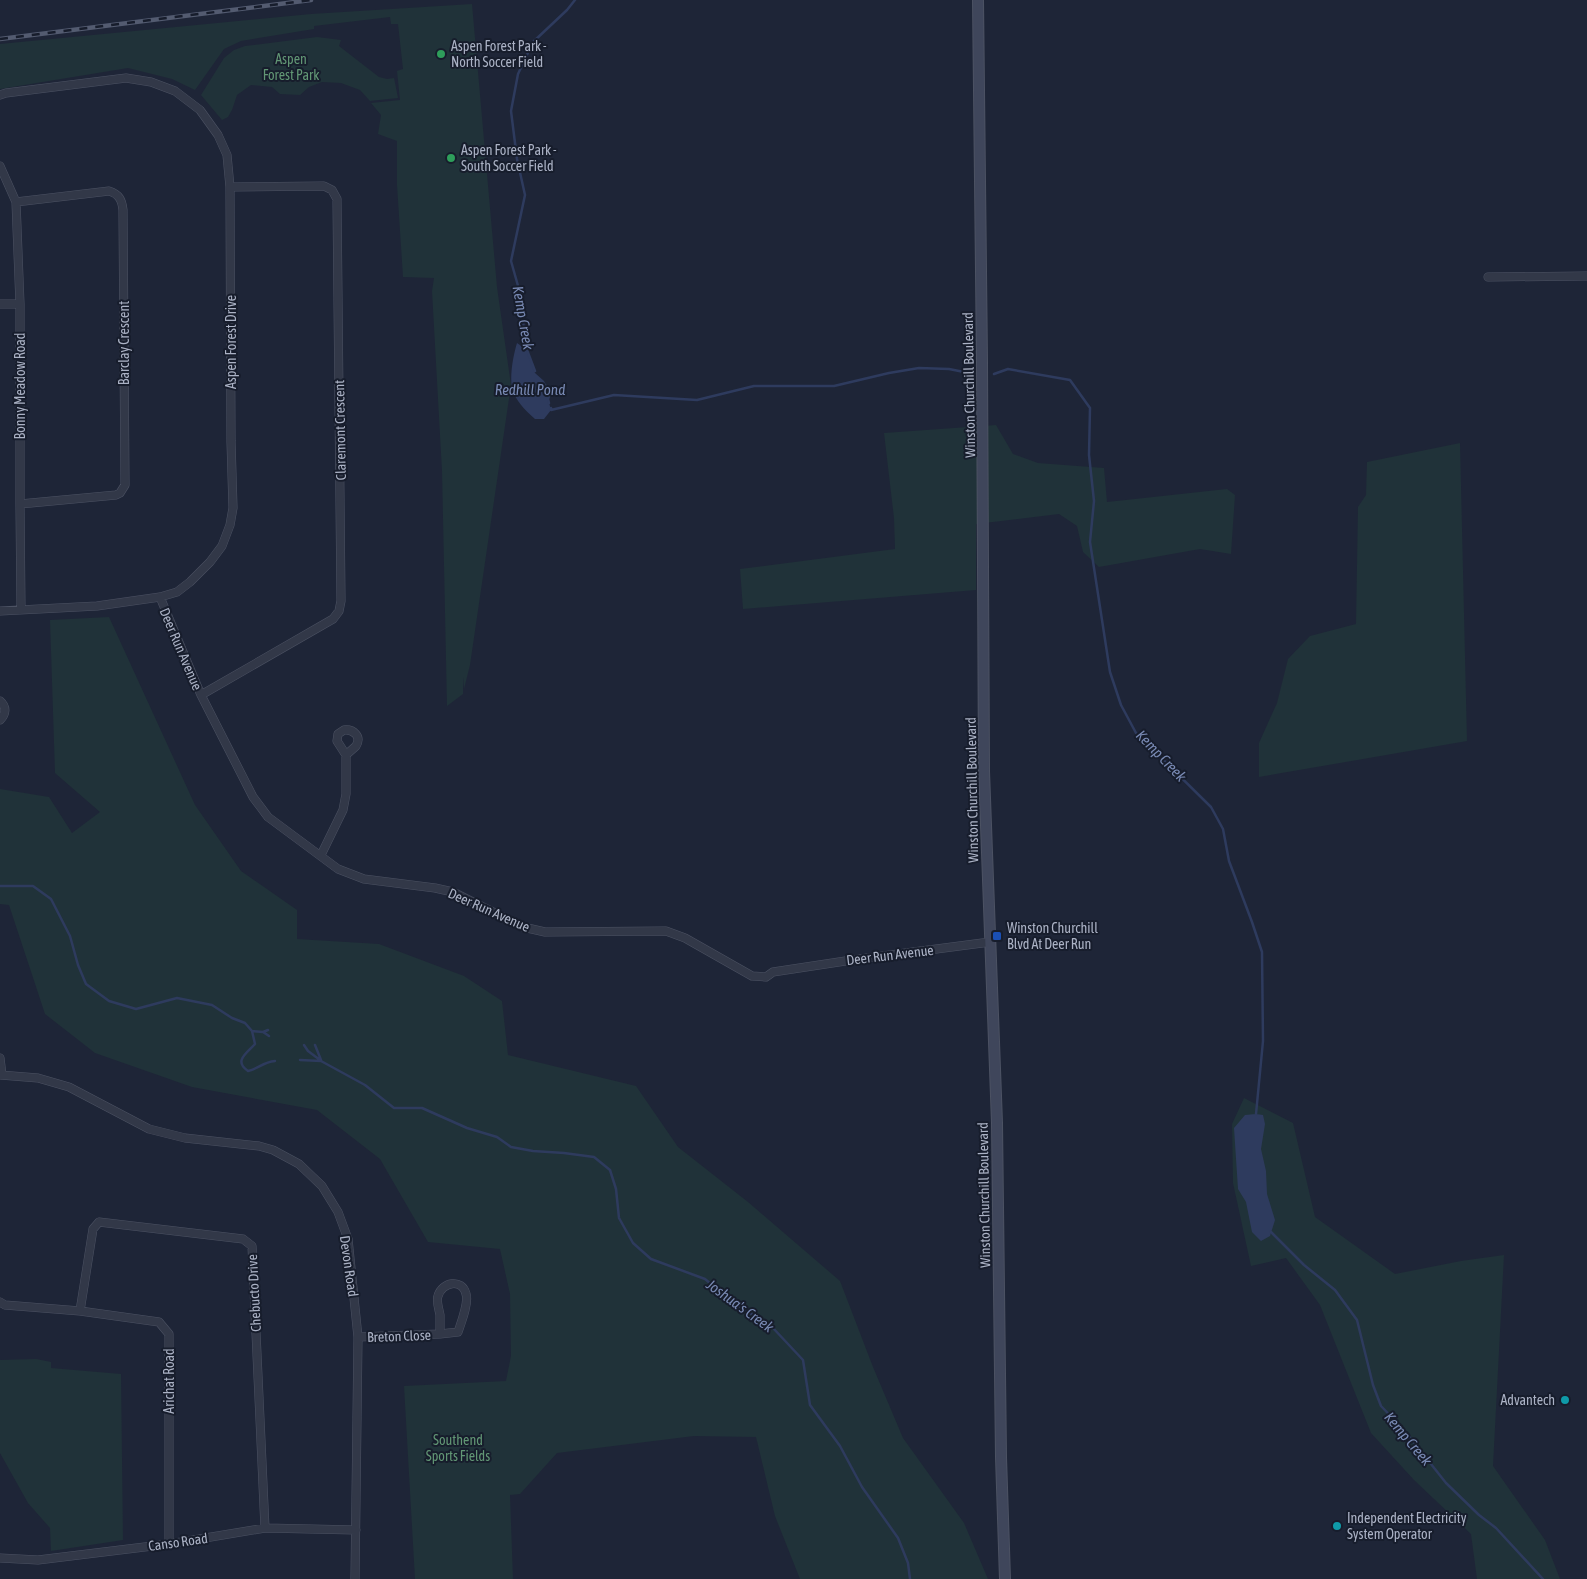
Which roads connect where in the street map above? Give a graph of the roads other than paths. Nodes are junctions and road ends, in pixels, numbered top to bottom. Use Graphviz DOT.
graph roads {
  1 [pos="978,0"];
  2 [pos="0,95"];
  3 [pos="0,166"];
  4 [pos="230,187"];
  5 [pos="16,202"];
  6 [pos="1587,276"];
  7 [pos="1488,277"];
  8 [pos="0,304"];
  9 [pos="20,304"];
  10 [pos="20,504"];
  11 [pos="160,598"];
  12 [pos="21,610"];
  13 [pos="0,611"];
  14 [pos="201,695"];
  15 [pos="0,701"];
  16 [pos="0,720"];
  17 [pos="346,755"];
  18 [pos="321,855"];
  19 [pos="990,942"];
  20 [pos="0,1058"];
  21 [pos="1,1075"];
  22 [pos="0,1302"];
  23 [pos="80,1311"];
  24 [pos="440,1334"];
  25 [pos="358,1337"];
  26 [pos="265,1528"];
  27 [pos="356,1530"];
  28 [pos="169,1544"];
  29 [pos="0,1558"];
  30 [pos="356,1579"];
  31 [pos="1005,1579"];
  1 -- 19 [label="main road, Winston Churchill Boulevard"];
  2 -- 4 [label="street, Aspen Forest Drive"];
  3 -- 5 [label="street, Bonny Meadow Road"];
  4 -- 11 [label="street, Aspen Forest Drive"];
  4 -- 14 [label="street, Claremont Crescent"];
  5 -- 9 [label="street, Bonny Meadow Road"];
  5 -- 10 [label="street, Barclay Crescent"];
  6 -- 7 [label="street"];
  8 -- 9 [label="street"];
  9 -- 10 [label="street, Bonny Meadow Road"];
  10 -- 12 [label="street, Bonny Meadow Road"];
  11 -- 12 [label="street, Aspen Forest Drive"];
  11 -- 14 [label="street, Deer Run Avenue"];
  12 -- 13 [label="street, Aspen Forest Drive"];
  14 -- 18 [label="street, Deer Run Avenue"];
  15 -- 16 [label="street"];
  17 -- 18 [label="street"];
  18 -- 19 [label="street, Deer Run Avenue"];
  19 -- 31 [label="main road, Winston Churchill Boulevard"];
  20 -- 21 [label="street"];
  21 -- 25 [label="street, Devon Road"];
  22 -- 23 [label="street, Arichat Road"];
  23 -- 26 [label="street, Chebucto Drive"];
  23 -- 28 [label="street, Arichat Road"];
  24 -- 24 [label="street, Breton Close"];
  24 -- 25 [label="street, Breton Close"];
  25 -- 27 [label="street, Devon Road"];
  26 -- 27 [label="street, Canso Road"];
  26 -- 28 [label="street, Canso Road"];
  27 -- 30 [label="street, Devon Road"];
  28 -- 29 [label="street, Canso Road"];
}
